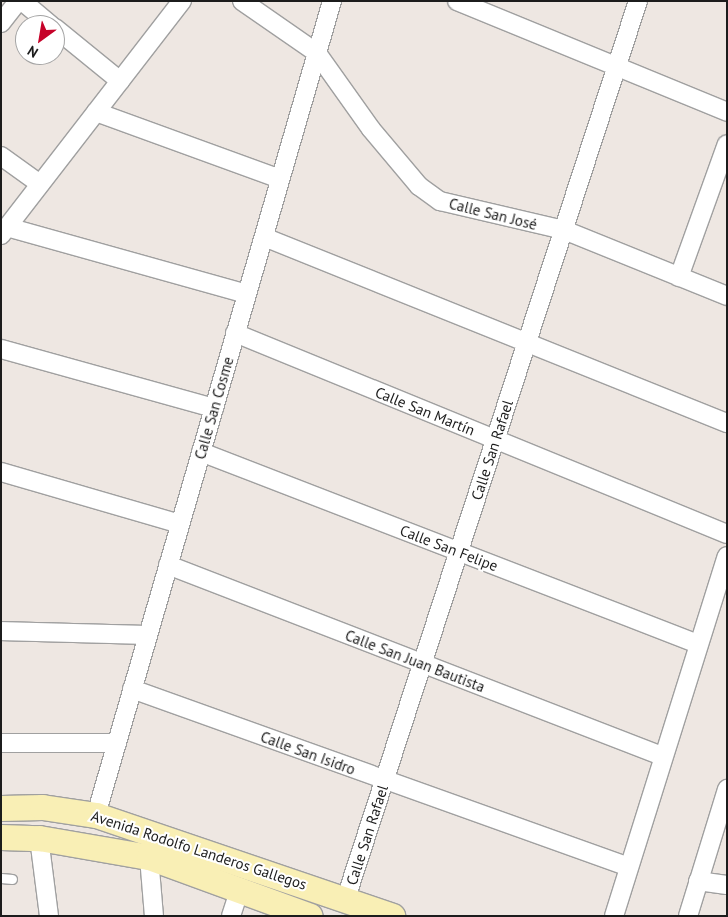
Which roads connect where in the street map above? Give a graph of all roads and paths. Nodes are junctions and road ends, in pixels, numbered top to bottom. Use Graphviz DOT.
graph roads {
  1 [pos="18,1"];
  2 [pos="22,1"];
  3 [pos="182,1"];
  4 [pos="242,1"];
  5 [pos="332,1"];
  6 [pos="457,1"];
  7 [pos="638,1"];
  8 [pos="39,15"];
  9 [pos="1,23"];
  10 [pos="65,36"];
  11 [pos="317,53"];
  12 [pos="618,65"];
  13 [pos="120,81"];
  14 [pos="96,112"];
  15 [pos="727,112"];
  16 [pos="727,144"];
  17 [pos="1,156"];
  18 [pos="280,179"];
  19 [pos="40,184"];
  20 [pos="564,230"];
  21 [pos="4,231"];
  22 [pos="264,237"];
  23 [pos="679,277"];
  24 [pos="247,294"];
  25 [pos="727,296"];
  26 [pos="236,333"];
  27 [pos="527,343"];
  28 [pos="1,350"];
  29 [pos="214,408"];
  30 [pos="727,423"];
  31 [pos="495,440"];
  32 [pos="201,452"];
  33 [pos="1,472"];
  34 [pos="180,524"];
  35 [pos="727,534"];
  36 [pos="459,552"];
  37 [pos="727,556"];
  38 [pos="168,565"];
  39 [pos="1,631"];
  40 [pos="148,635"];
  41 [pos="698,644"];
  42 [pos="422,664"];
  43 [pos="132,689"];
  44 [pos="1,743"];
  45 [pos="117,743"];
  46 [pos="662,756"];
  47 [pos="384,781"];
  48 [pos="727,789"];
  49 [pos="1,808"];
  50 [pos="96,815"];
  51 [pos="1,837"];
  52 [pos="39,838"];
  53 [pos="149,857"];
  54 [pos="626,866"];
  55 [pos="1,878"];
  56 [pos="12,879"];
  57 [pos="698,881"];
  58 [pos="727,885"];
  59 [pos="240,889"];
  60 [pos="346,898"];
  61 [pos="50,916"];
  62 [pos="154,916"];
  63 [pos="231,916"];
  64 [pos="310,916"];
  65 [pos="392,916"];
  66 [pos="614,916"];
  67 [pos="688,916"];
  1 -- 9 [label="street"];
  2 -- 8 [label="street"];
  3 -- 13 [label="street"];
  4 -- 11 [label="street, Calle San José"];
  5 -- 11 [label="street, Calle San Cosme"];
  6 -- 12 [label="street"];
  7 -- 12 [label="street, Calle San Rafael"];
  10 -- 13 [label="street"];
  11 -- 18 [label="street, Calle San Cosme"];
  11 -- 20 [label="street, Calle San José"];
  12 -- 15 [label="street"];
  12 -- 20 [label="street, Calle San Rafael"];
  13 -- 14 [label="street"];
  14 -- 18 [label="street"];
  14 -- 19 [label="street"];
  16 -- 23 [label="street"];
  17 -- 19 [label="street"];
  18 -- 22 [label="street, Calle San Cosme"];
  19 -- 21 [label="street"];
  20 -- 23 [label="street, Calle San José"];
  20 -- 27 [label="street, Calle San Rafael"];
  21 -- 24 [label="street"];
  22 -- 24 [label="street, Calle San Cosme"];
  22 -- 27 [label="street"];
  23 -- 25 [label="street, Calle San José"];
  24 -- 26 [label="street, Calle San Cosme"];
  26 -- 29 [label="street, Calle San Cosme"];
  26 -- 31 [label="street, Calle San Martín"];
  27 -- 30 [label="street"];
  27 -- 31 [label="street, Calle San Rafael"];
  28 -- 29 [label="street"];
  29 -- 32 [label="street, Calle San Cosme"];
  31 -- 35 [label="street, Calle San Martín"];
  31 -- 36 [label="street, Calle San Rafael"];
  32 -- 34 [label="street, Calle San Cosme"];
  32 -- 36 [label="street, Calle San Felipe"];
  33 -- 34 [label="street"];
  34 -- 38 [label="street, Calle San Cosme"];
  36 -- 41 [label="street, Calle San Felipe"];
  36 -- 42 [label="street, Calle San Rafael"];
  37 -- 41 [label="street"];
  38 -- 40 [label="street, Calle San Cosme"];
  38 -- 42 [label="street, Calle San Juan Bautista"];
  39 -- 40 [label="street"];
  40 -- 43 [label="street, Calle San Cosme"];
  41 -- 46 [label="street"];
  42 -- 46 [label="street, Calle San Juan Bautista"];
  42 -- 47 [label="street, Calle San Rafael"];
  43 -- 45 [label="street, Calle San Cosme"];
  43 -- 47 [label="street, Calle San Isidro"];
  44 -- 45 [label="street"];
  45 -- 50 [label="street, Calle San Cosme"];
  46 -- 54 [label="street"];
  47 -- 54 [label="street, Calle San Isidro"];
  47 -- 60 [label="street, Calle San Rafael"];
  48 -- 57 [label="street"];
  49 -- 50 [label="main road, Avenida Rodolfo Landeros Gallegos"];
  50 -- 60 [label="main road, Avenida Rodolfo Landeros Gallegos"];
  51 -- 52 [label="main road, Avenida Rodolfo Landeros Gallegos"];
  52 -- 53 [label="main road, Avenida Rodolfo Landeros Gallegos"];
  52 -- 61 [label="street"];
  53 -- 59 [label="main road, Avenida Rodolfo Landeros Gallegos"];
  53 -- 62 [label="street"];
  54 -- 66 [label="street"];
  55 -- 56 [label="lane"];
  57 -- 58 [label="street"];
  57 -- 67 [label="street"];
  59 -- 63 [label="street"];
  59 -- 64 [label="main road, Avenida Rodolfo Landeros Gallegos"];
  60 -- 65 [label="main road, Avenida Rodolfo Landeros Gallegos"];
}
